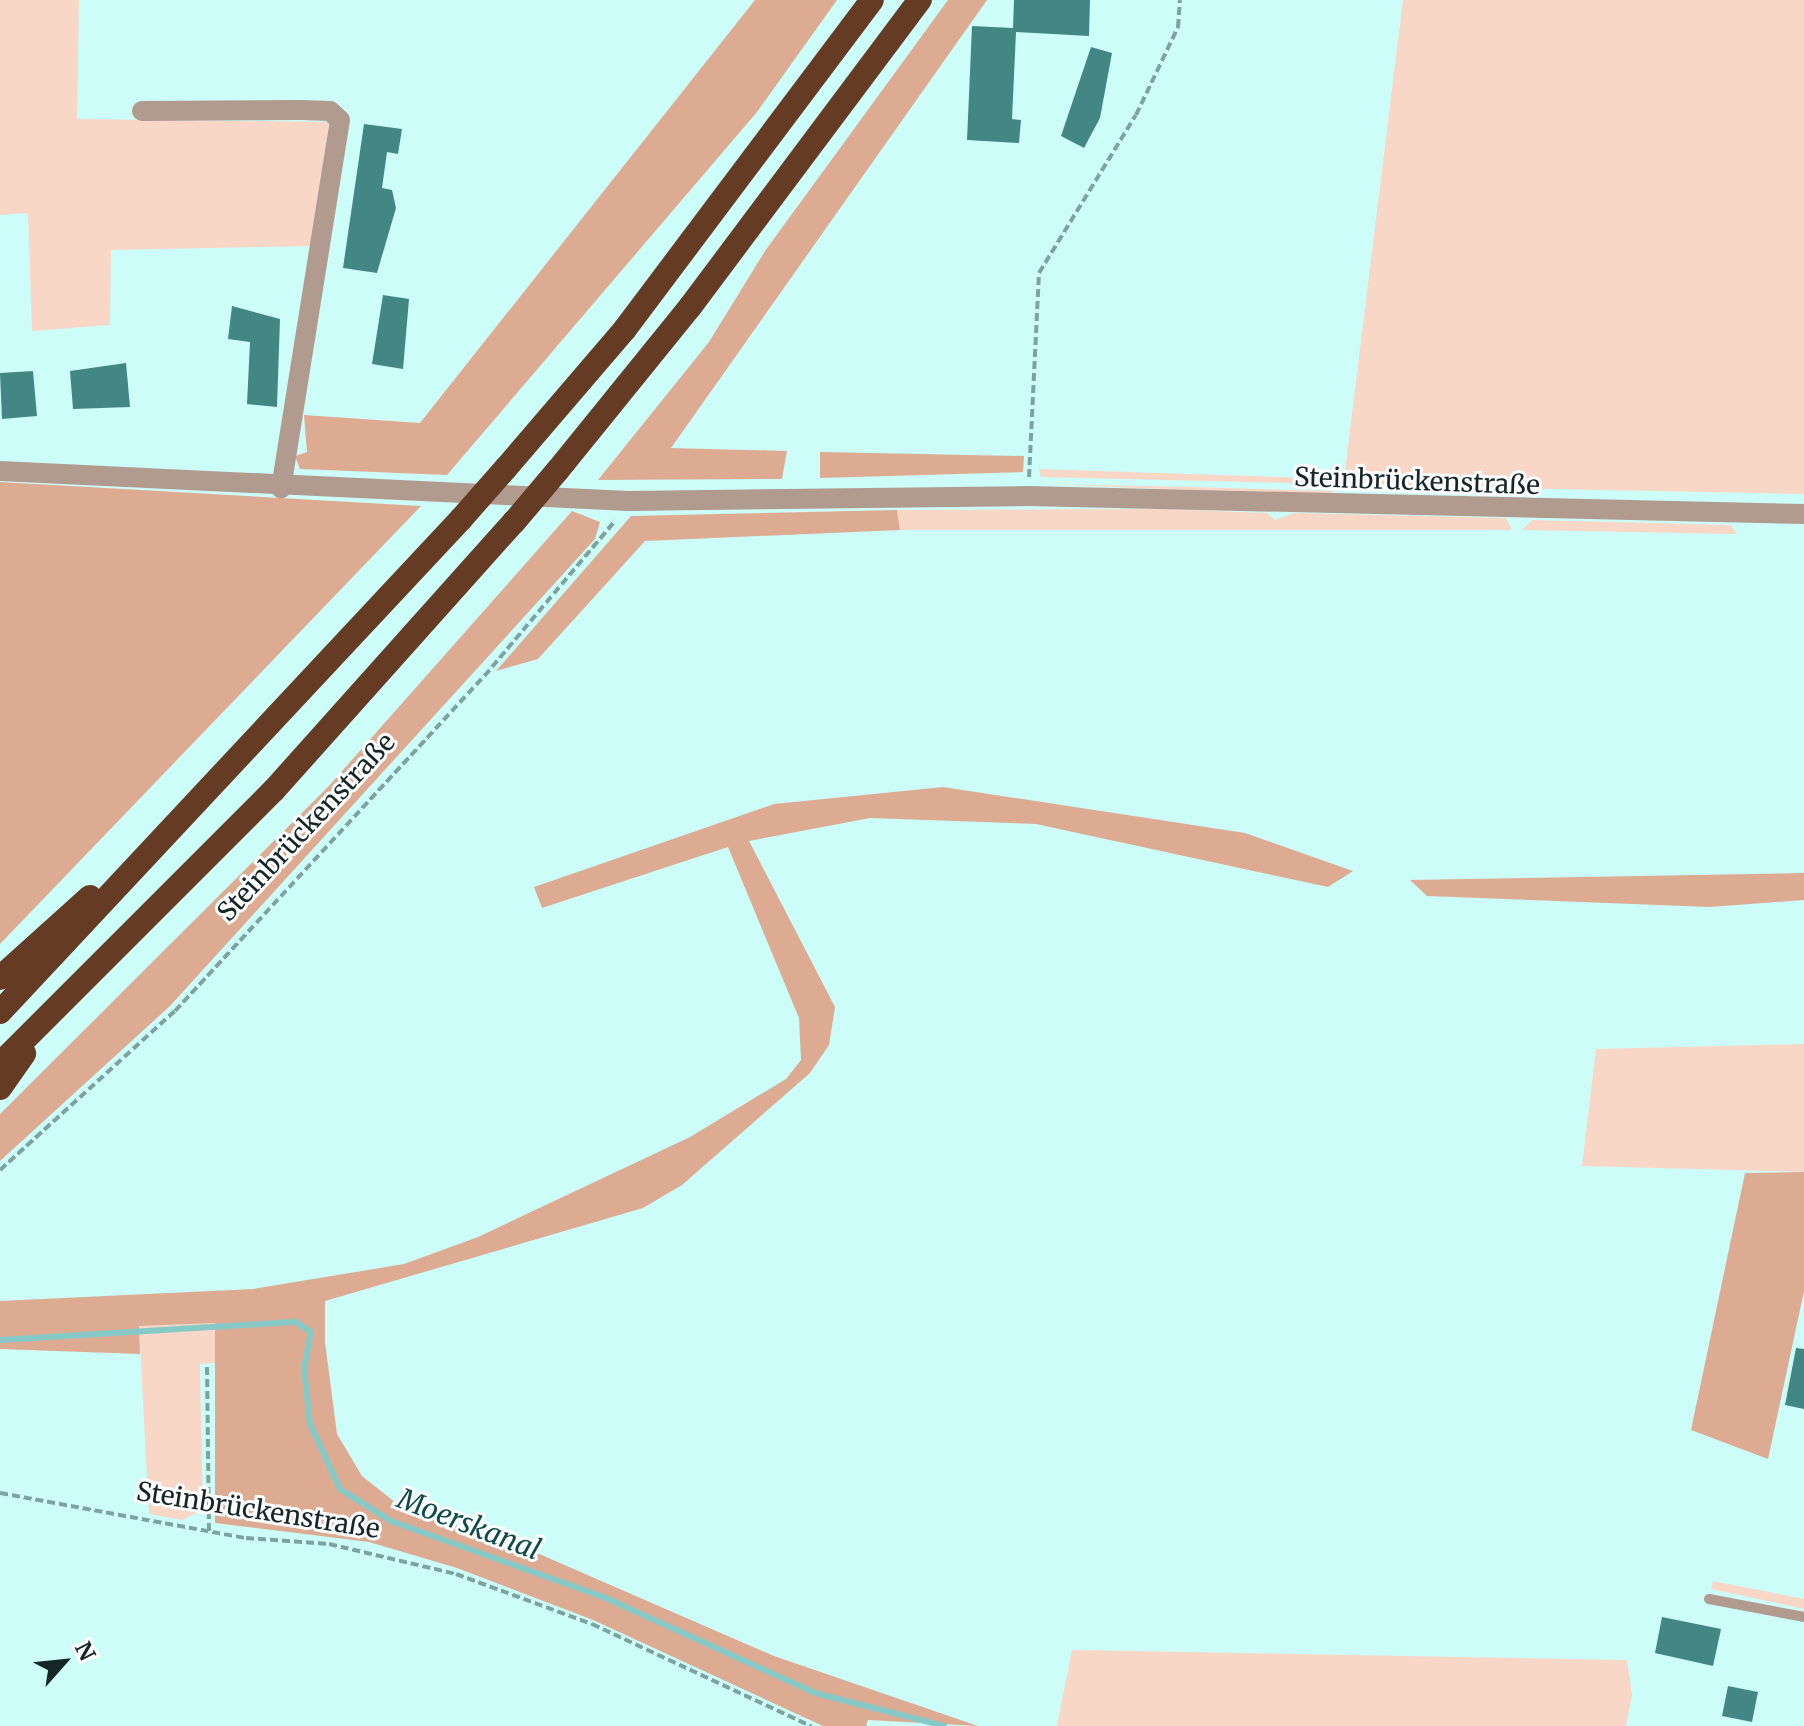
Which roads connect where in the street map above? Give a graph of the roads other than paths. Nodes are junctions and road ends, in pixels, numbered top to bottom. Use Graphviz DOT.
graph roads {
  1 [pos="872,0"];
  2 [pos="920,0"];
  3 [pos="142,111"];
  4 [pos="0,471"];
  5 [pos="281,488"];
  6 [pos="1804,514"];
  7 [pos="198,804"];
  8 [pos="0,978"];
  9 [pos="0,1012"];
  10 [pos="48,1019"];
  11 [pos="0,1064"];
  12 [pos="0,1088"];
  13 [pos="1709,1599"];
  14 [pos="1804,1617"];
  1 -- 7 [label="highway, bridge"];
  2 -- 10 [label="highway, bridge"];
  3 -- 5 [label="street"];
  4 -- 5 [label="street, Steinbrückenstraße"];
  5 -- 6 [label="street, Steinbrückenstraße"];
  7 -- 8 [label="highway"];
  7 -- 9 [label="highway"];
  10 -- 11 [label="highway"];
  10 -- 12 [label="highway"];
  13 -- 14 [label="lane"];
}
